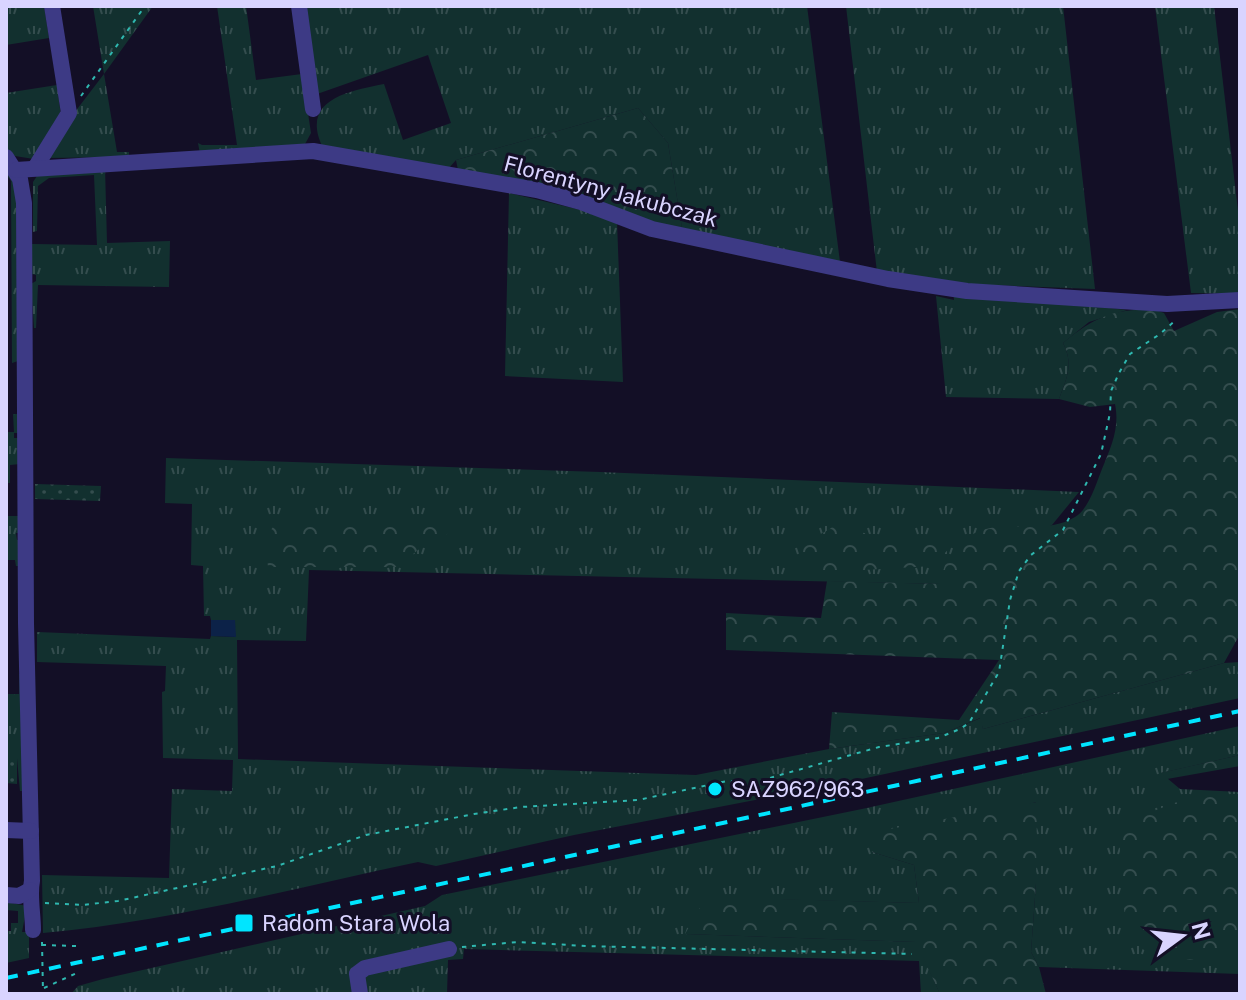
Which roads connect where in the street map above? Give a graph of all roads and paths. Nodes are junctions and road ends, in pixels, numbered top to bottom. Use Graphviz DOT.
graph roads {
  1 [pos="52,6"];
  2 [pos="145,6"];
  3 [pos="299,6"];
  4 [pos="313,109"];
  5 [pos="69,113"];
  6 [pos="11,163"];
  7 [pos="35,168"];
  8 [pos="1240,300"];
  9 [pos="1184,303"];
  10 [pos="6,830"];
  11 [pos="31,831"];
  12 [pos="6,895"];
  13 [pos="35,896"];
  14 [pos="33,930"];
  15 [pos="42,945"];
  16 [pos="76,946"];
  17 [pos="449,949"];
  18 [pos="912,954"];
  19 [pos="79,972"];
  20 [pos="45,994"];
  21 [pos="360,994"];
  1 -- 5 [label="street"];
  2 -- 5 [label="path"];
  3 -- 4 [label="street"];
  5 -- 7 [label="street"];
  6 -- 7 [label="street, Florentyny Jakubczak"];
  6 -- 11 [label="street"];
  7 -- 9 [label="street, Florentyny Jakubczak"];
  8 -- 9 [label="street, Florentyny Jakubczak"];
  9 -- 13 [label="path"];
  10 -- 11 [label="street"];
  11 -- 13 [label="street"];
  12 -- 13 [label="street"];
  13 -- 14 [label="street"];
  15 -- 16 [label="path"];
  17 -- 18 [label="path"];
  17 -- 21 [label="street"];
  19 -- 20 [label="path"];
}
